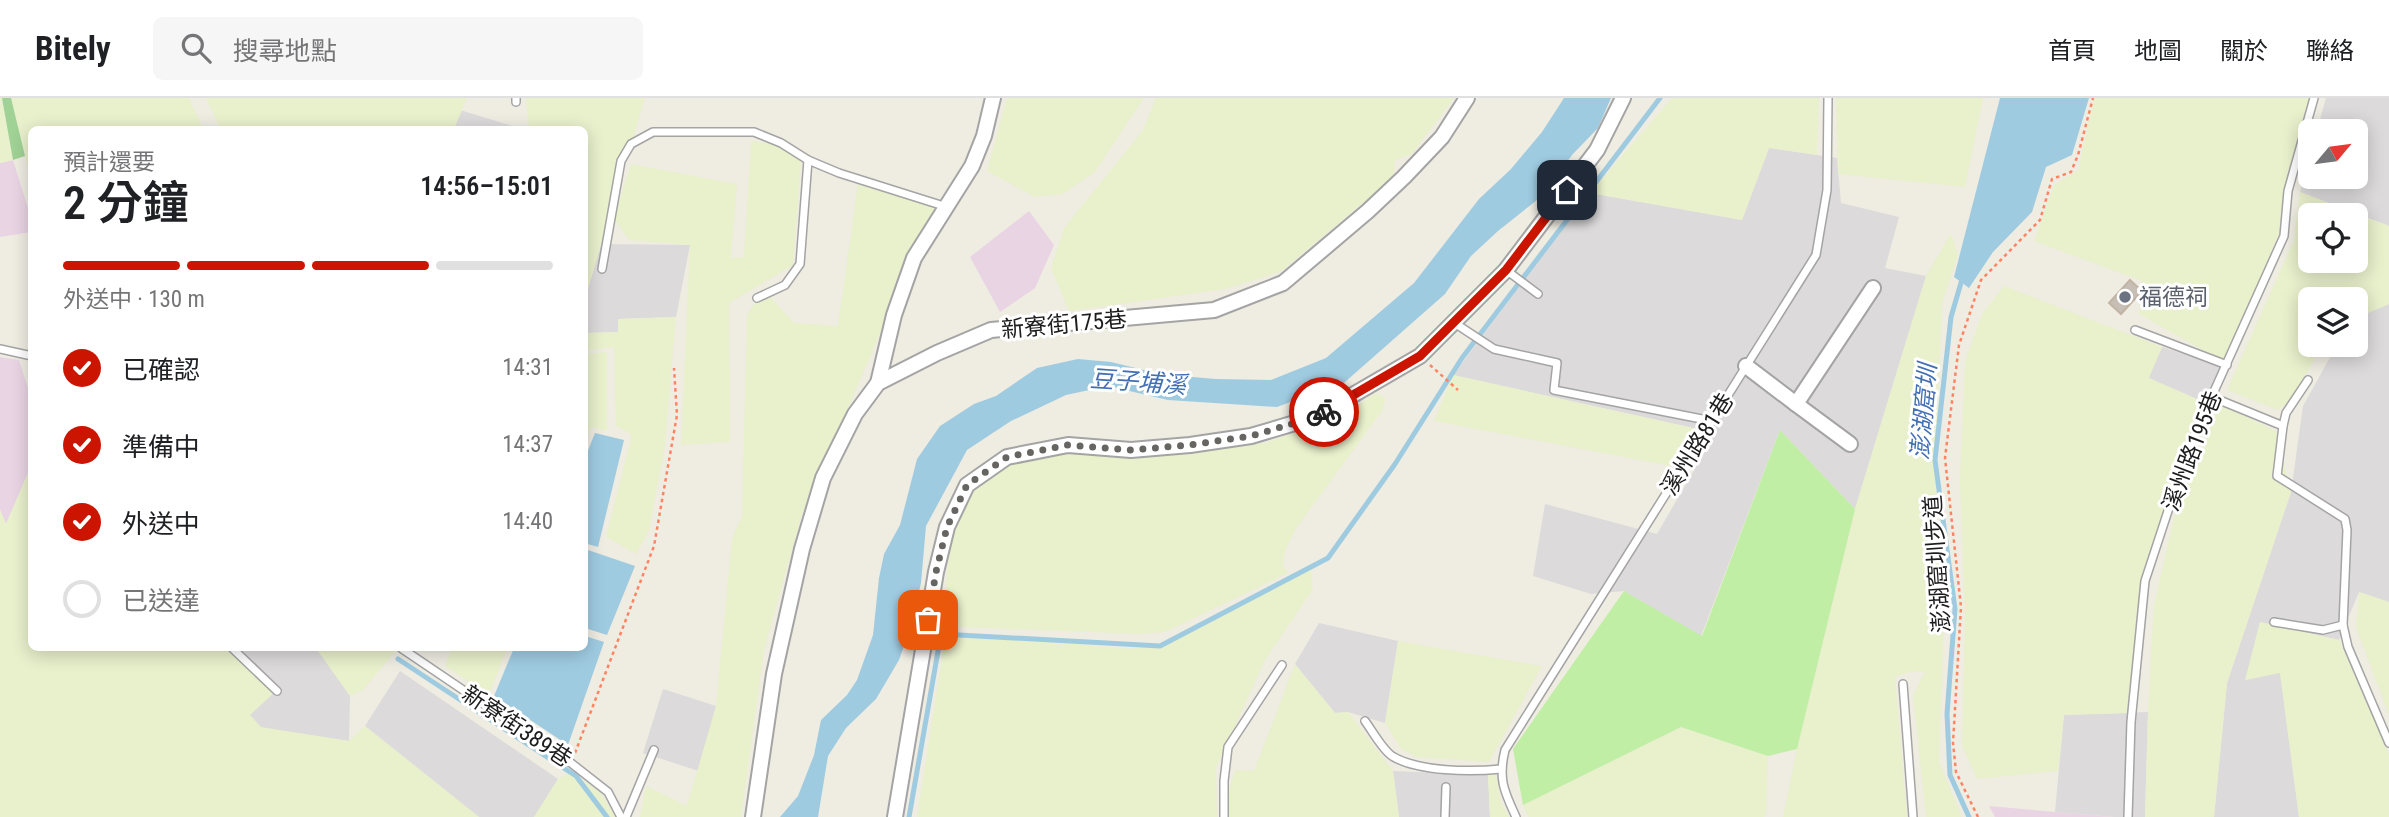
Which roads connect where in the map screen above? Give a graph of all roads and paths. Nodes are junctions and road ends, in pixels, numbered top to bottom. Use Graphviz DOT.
graph roads {
  1 [pos="993,98"];
  2 [pos="1466,98"];
  3 [pos="1623,98"];
  4 [pos="1828,98"];
  5 [pos="2093,98"];
  6 [pos="2314,98"];
  7 [pos="808,160"];
  8 [pos="947,208"];
  9 [pos="602,269"];
  10 [pos="1511,273"];
  11 [pos="1873,288"];
  12 [pos="1538,294"];
  13 [pos="757,298"];
  14 [pos="1453,322"];
  15 [pos="2135,330"];
  16 [pos="0,349"];
  17 [pos="28,354"];
  18 [pos="2227,365"];
  19 [pos="1746,366"];
  20 [pos="674,368"];
  21 [pos="1443,376"];
  22 [pos="2308,380"];
  23 [pos="878,383"];
  24 [pos="1458,390"];
  25 [pos="2212,397"];
  26 [pos="1796,404"];
  27 [pos="1712,421"];
  28 [pos="2283,426"];
  29 [pos="1850,444"];
  30 [pos="2274,622"];
  31 [pos="2343,625"];
  32 [pos="235,651"];
  33 [pos="405,651"];
  34 [pos="1282,665"];
  35 [pos="1903,684"];
  36 [pos="276,691"];
  37 [pos="1365,721"];
  38 [pos="2389,743"];
  39 [pos="654,750"];
  40 [pos="571,763"];
  41 [pos="1501,769"];
  42 [pos="1446,787"];
  43 [pos="624,817"];
  44 [pos="753,817"];
  45 [pos="895,817"];
  46 [pos="1224,817"];
  47 [pos="1445,817"];
  48 [pos="1516,817"];
  49 [pos="1913,817"];
  50 [pos="1978,817"];
  51 [pos="2128,817"];
  1 -- 8 [label="street"];
  2 -- 23 [label="street, 新寮街175巷"];
  3 -- 10 [label="street"];
  4 -- 19 [label="lane, 溪州路81巷"];
  5 -- 50 [label="path, 澎湖窟圳步道"];
  6 -- 18 [label="lane, 溪州路195巷"];
  7 -- 8 [label="lane"];
  7 -- 9 [label="lane"];
  7 -- 13 [label="lane"];
  8 -- 23 [label="street"];
  10 -- 12 [label="lane"];
  10 -- 14 [label="street"];
  11 -- 26 [label="street"];
  14 -- 27 [label="lane"];
  14 -- 45 [label="street"];
  15 -- 18 [label="lane"];
  16 -- 17 [label="lane"];
  18 -- 25 [label="lane, 溪州路195巷"];
  19 -- 26 [label="street"];
  19 -- 27 [label="lane, 溪州路81巷"];
  20 -- 40 [label="path"];
  21 -- 24 [label="path"];
  22 -- 28 [label="lane"];
  23 -- 44 [label="street, 新寮街175巷"];
  25 -- 28 [label="lane"];
  25 -- 51 [label="lane, 溪州路195巷"];
  26 -- 29 [label="street"];
  27 -- 41 [label="lane, 溪州路81巷"];
  28 -- 31 [label="lane"];
  30 -- 31 [label="lane"];
  31 -- 38 [label="lane"];
  32 -- 36 [label="lane"];
  33 -- 40 [label="lane, 新寮街389巷"];
  34 -- 46 [label="lane"];
  35 -- 49 [label="lane"];
  37 -- 41 [label="lane"];
  39 -- 43 [label="lane"];
  40 -- 43 [label="lane, 新寮街389巷"];
  41 -- 48 [label="lane"];
  42 -- 47 [label="lane"];
}
